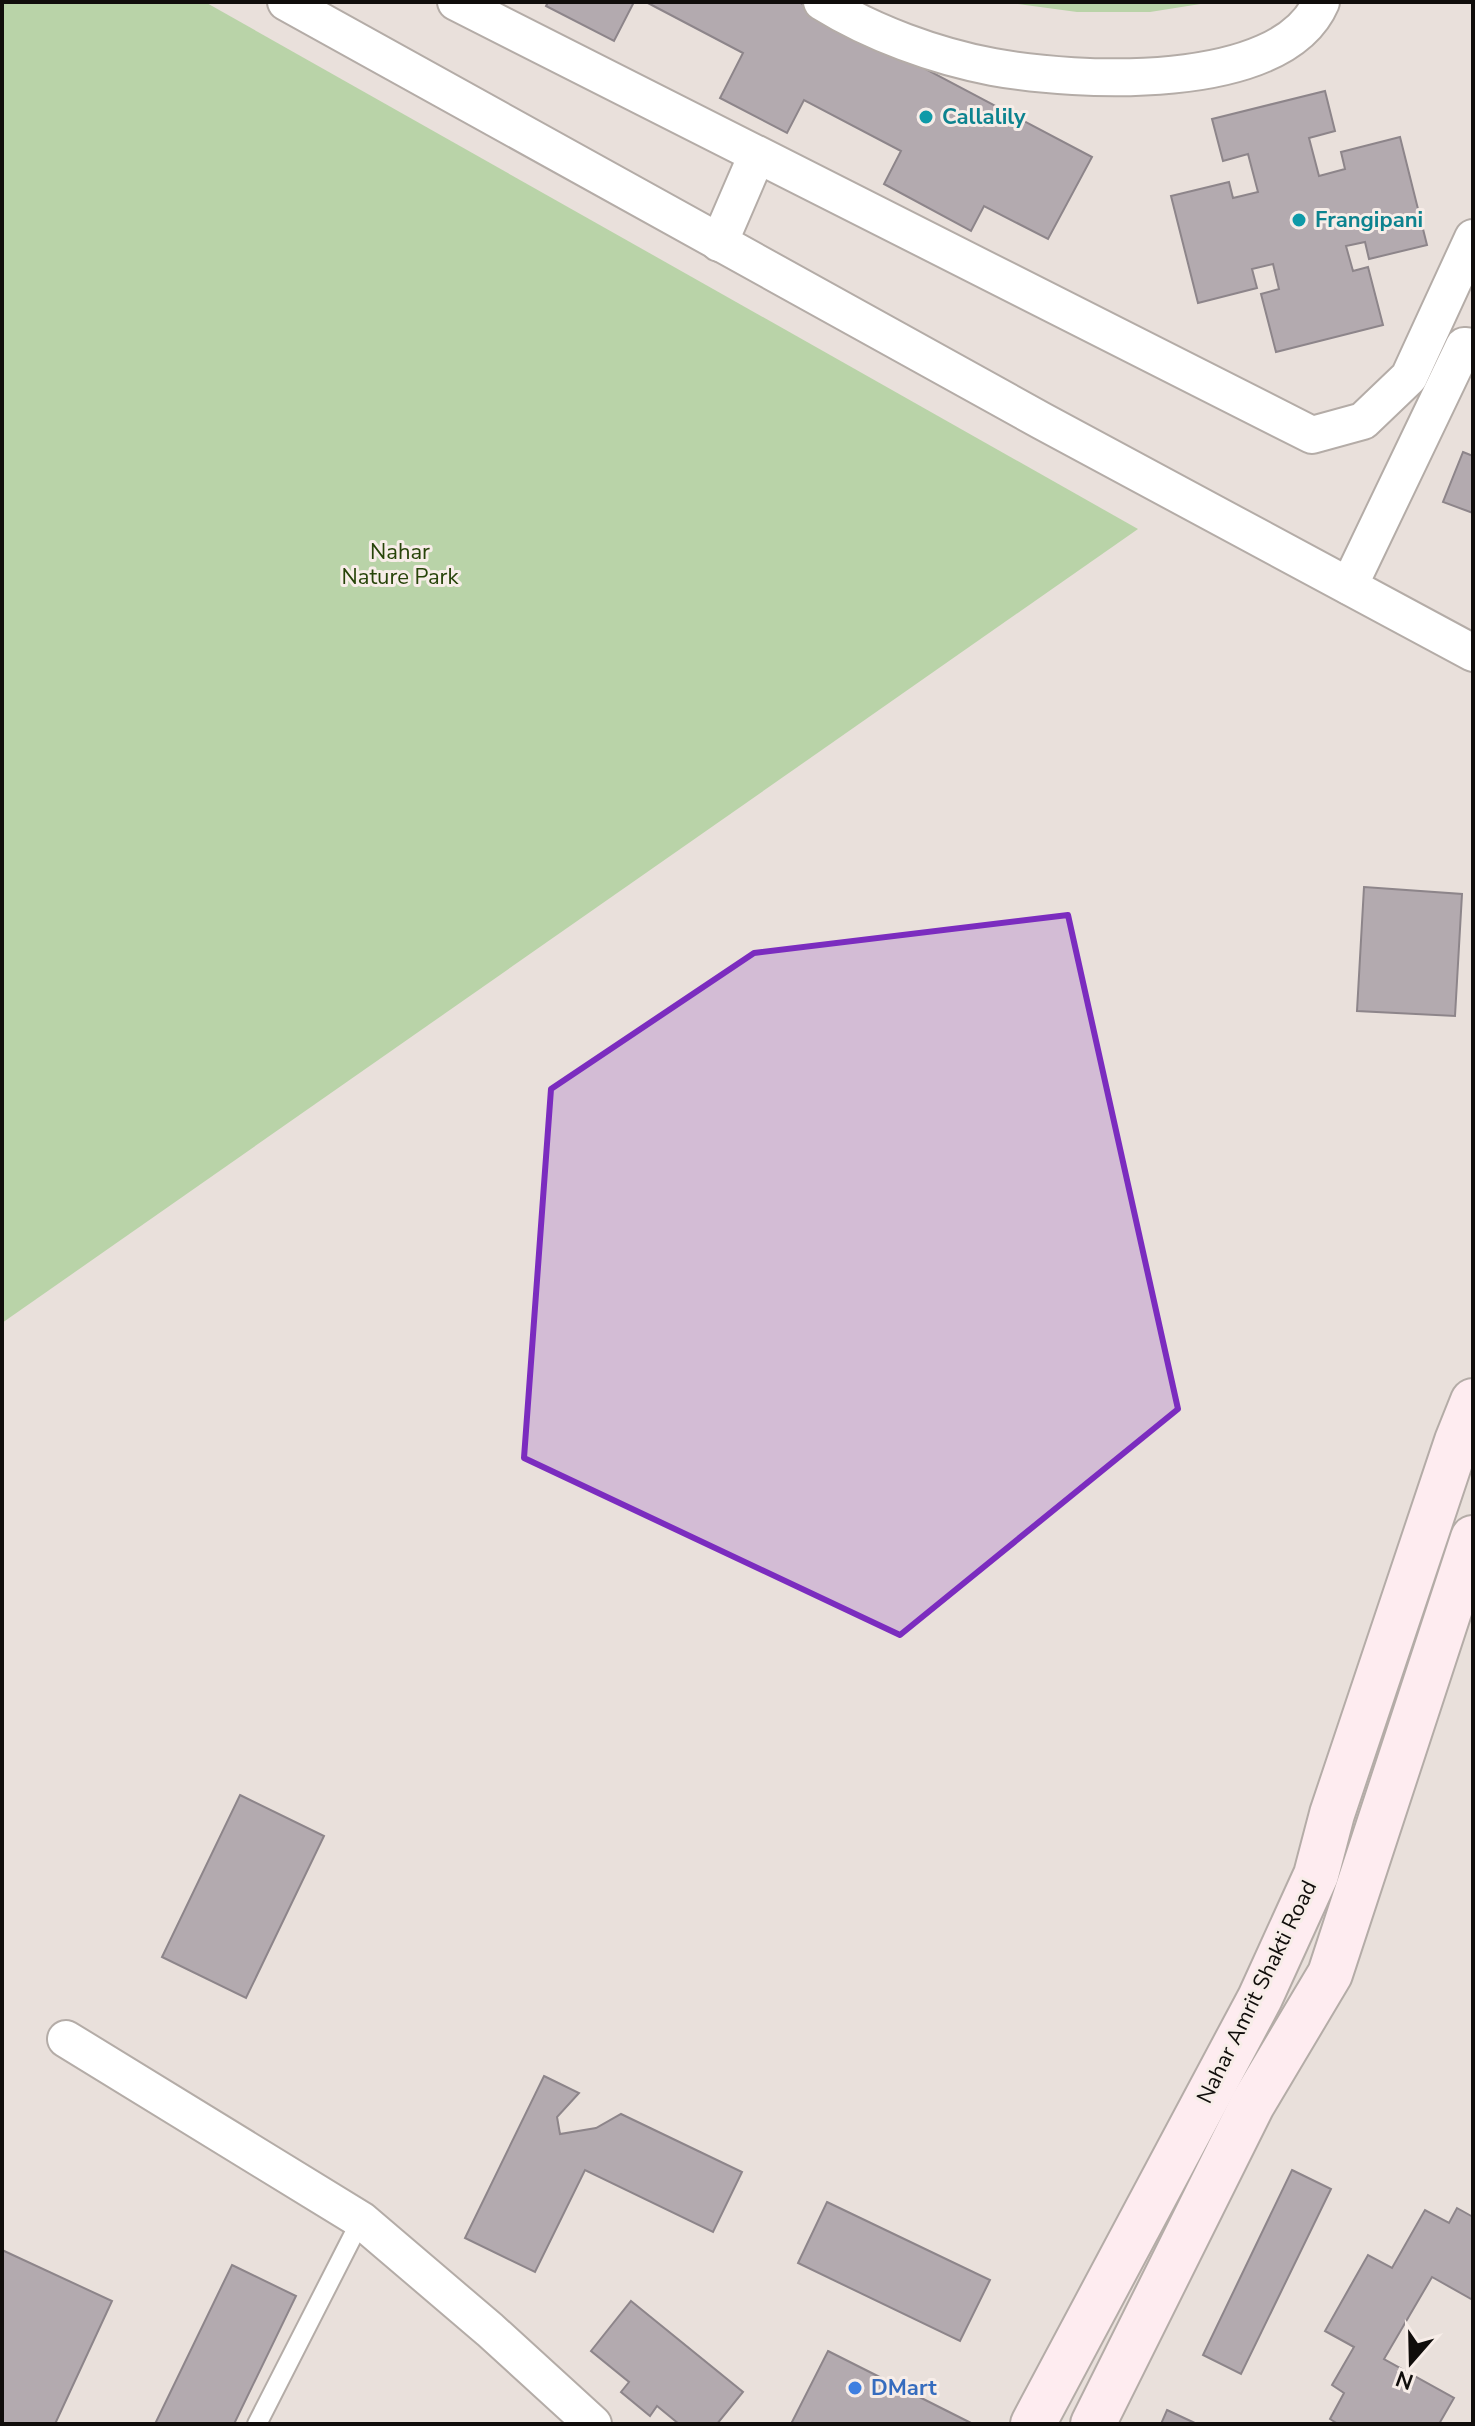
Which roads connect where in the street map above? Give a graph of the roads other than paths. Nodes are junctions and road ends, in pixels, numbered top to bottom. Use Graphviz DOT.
graph roads {
  1 [pos="286,2"];
  2 [pos="456,2"];
  3 [pos="822,2"];
  4 [pos="1321,2"];
  5 [pos="757,155"];
  6 [pos="1473,238"];
  7 [pos="719,243"];
  8 [pos="1470,339"];
  9 [pos="1349,586"];
  10 [pos="1473,653"];
  11 [pos="1473,1401"];
  12 [pos="1473,1538"];
  13 [pos="1316,1875"];
  14 [pos="1357,1892"];
  15 [pos="66,2039"];
  16 [pos="361,2220"];
  17 [pos="1052,2385"];
  18 [pos="1096,2416"];
  19 [pos="257,2424"];
  20 [pos="593,2424"];
  21 [pos="1033,2424"];
  1 -- 7 [label="street"];
  2 -- 5 [label="street"];
  3 -- 4 [label="street"];
  5 -- 6 [label="street"];
  5 -- 7 [label="street"];
  7 -- 9 [label="street"];
  8 -- 9 [label="street"];
  9 -- 10 [label="street"];
  11 -- 13 [label="street, Nahar Amrit Shakti Road"];
  12 -- 14 [label="street, Nahar Amrit Shakti Road"];
  13 -- 14 [label="street"];
  13 -- 17 [label="street, Nahar Amrit Shakti Road"];
  14 -- 18 [label="street, Nahar Amrit Shakti Road"];
  15 -- 16 [label="street"];
  16 -- 19 [label="lane"];
  16 -- 20 [label="street"];
  17 -- 18 [label="street"];
  17 -- 21 [label="street, Nahar Amrit Shakti Road"];
}
